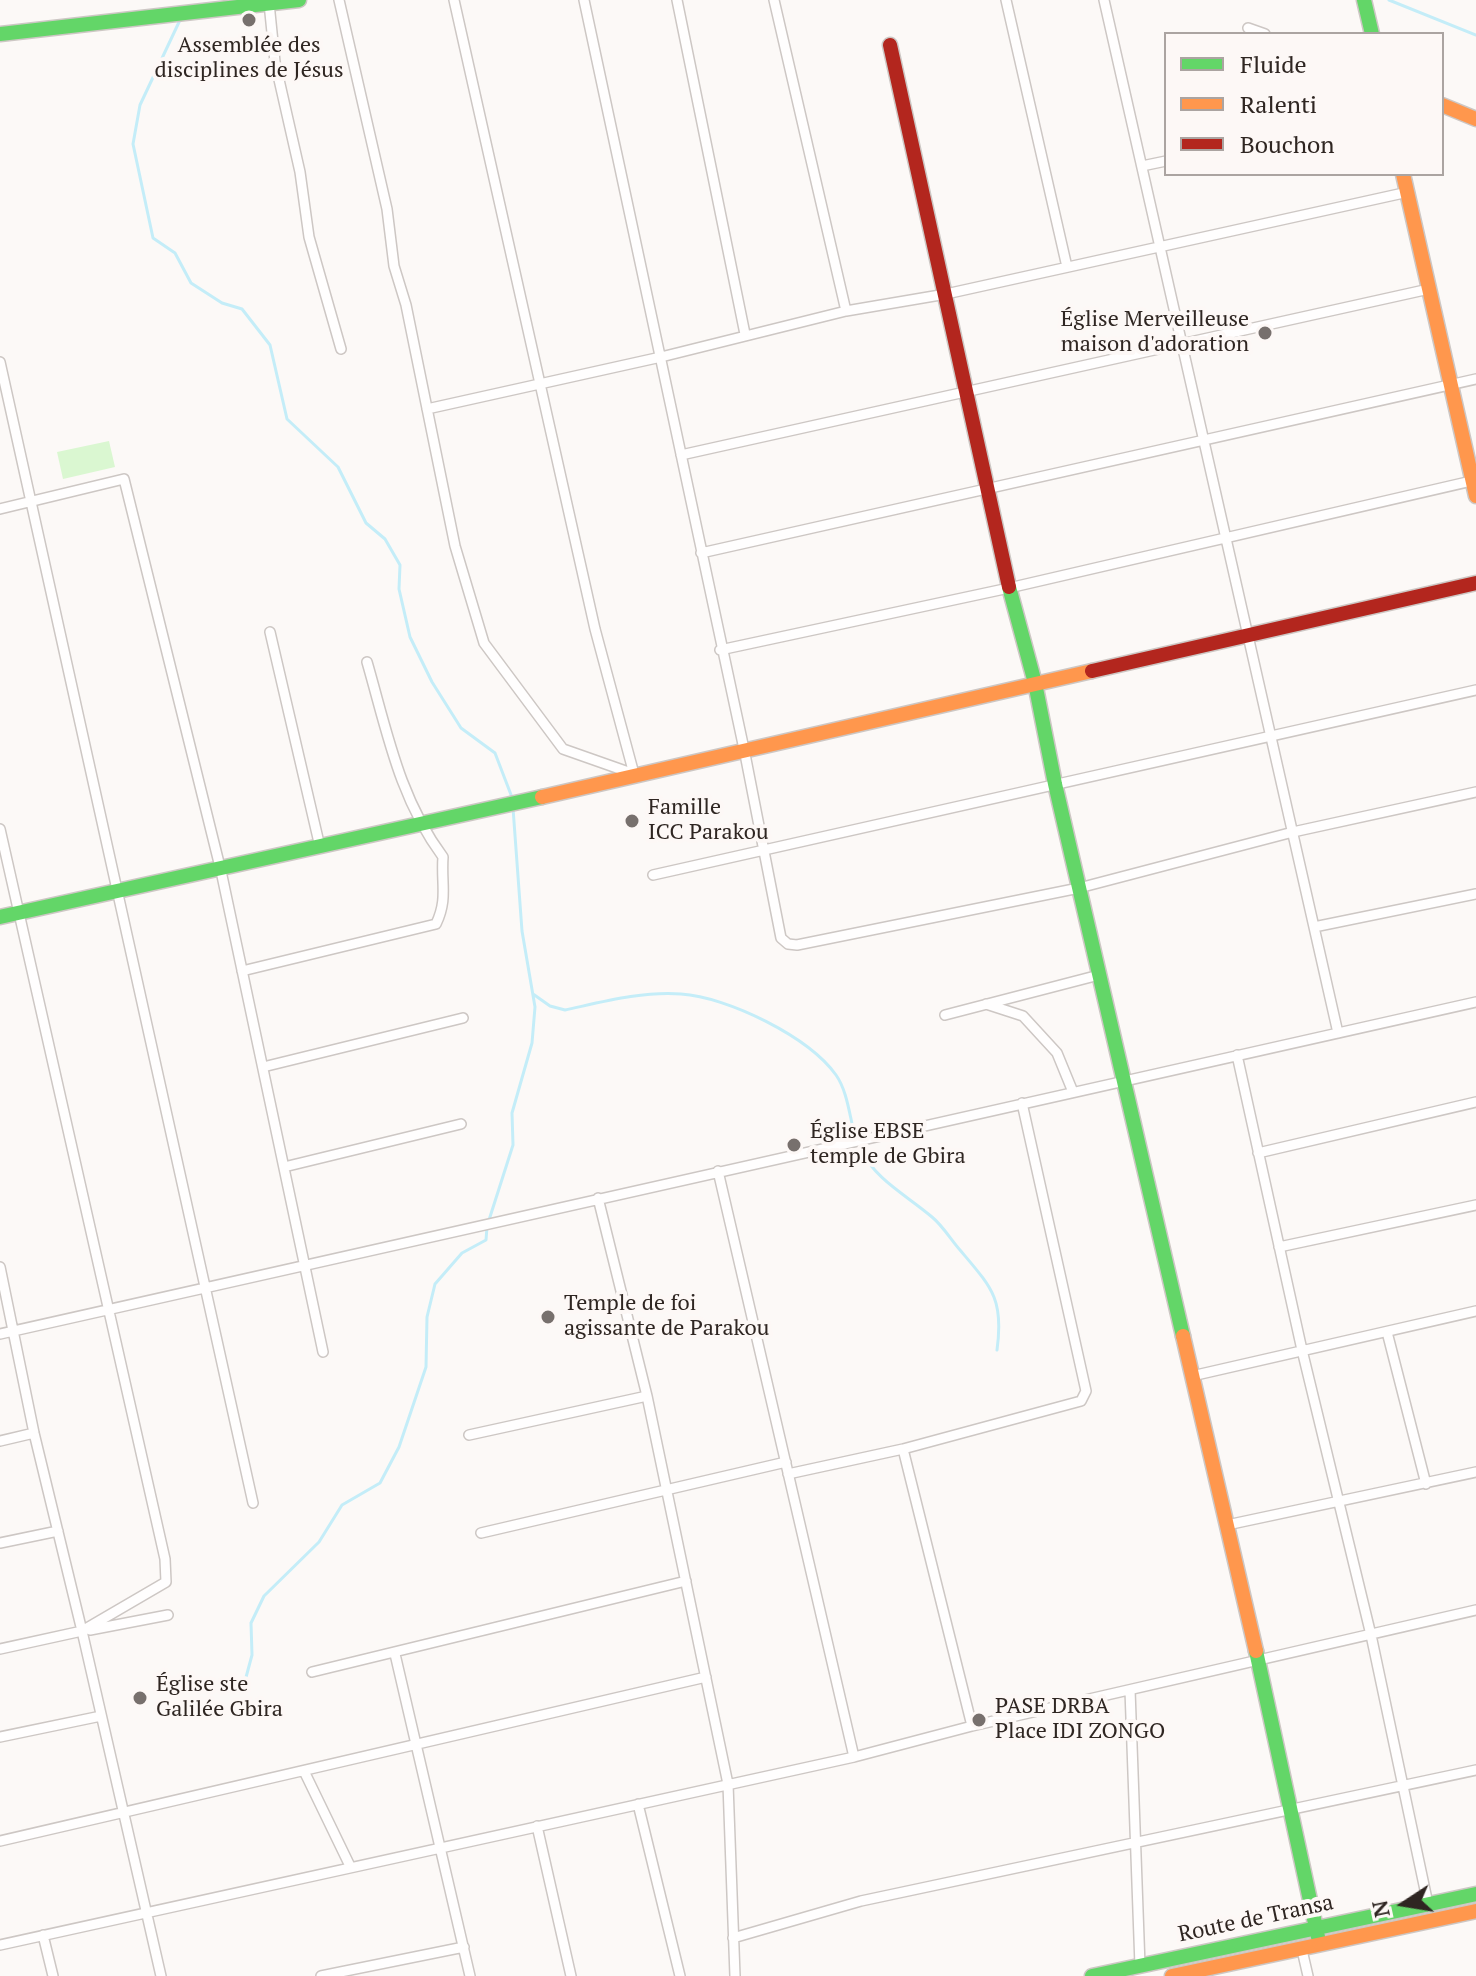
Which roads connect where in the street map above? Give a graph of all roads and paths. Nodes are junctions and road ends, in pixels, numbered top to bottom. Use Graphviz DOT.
graph roads {
  1 [pos="299,0"];
  2 [pos="339,0"];
  3 [pos="454,0"];
  4 [pos="584,0"];
  5 [pos="677,0"];
  6 [pos="774,0"];
  7 [pos="1006,0"];
  8 [pos="1104,0"];
  9 [pos="1364,0"];
  10 [pos="269,3"];
  11 [pos="1248,28"];
  12 [pos="1259,32"];
  13 [pos="1372,32"];
  14 [pos="0,34"];
  15 [pos="890,45"];
  16 [pos="1444,106"];
  17 [pos="1476,119"];
  18 [pos="1164,161"];
  19 [pos="1142,166"];
  20 [pos="1404,176"];
  21 [pos="1408,192"];
  22 [pos="1160,247"];
  23 [pos="1067,267"];
  24 [pos="1429,289"];
  25 [pos="946,294"];
  26 [pos="846,311"];
  27 [pos="745,334"];
  28 [pos="1182,342"];
  29 [pos="341,349"];
  30 [pos="661,357"];
  31 [pos="0,362"];
  32 [pos="1476,379"];
  33 [pos="539,384"];
  34 [pos="1451,385"];
  35 [pos="967,391"];
  36 [pos="427,409"];
  37 [pos="1204,440"];
  38 [pos="681,455"];
  39 [pos="1474,480"];
  40 [pos="988,489"];
  41 [pos="1476,496"];
  42 [pos="30,501"];
  43 [pos="0,509"];
  44 [pos="1226,536"];
  45 [pos="701,553"];
  46 [pos="1476,583"];
  47 [pos="1009,588"];
  48 [pos="270,632"];
  49 [pos="1248,635"];
  50 [pos="720,650"];
  51 [pos="367,662"];
  52 [pos="1035,683"];
  53 [pos="1476,690"];
  54 [pos="1271,735"];
  55 [pos="744,749"];
  56 [pos="634,774"];
  57 [pos="1055,784"];
  58 [pos="1476,792"];
  59 [pos="418,824"];
  60 [pos="0,829"];
  61 [pos="1293,832"];
  62 [pos="320,847"];
  63 [pos="761,850"];
  64 [pos="221,871"];
  65 [pos="653,875"];
  66 [pos="1079,888"];
  67 [pos="117,893"];
  68 [pos="1476,894"];
  69 [pos="19,913"];
  70 [pos="0,917"];
  71 [pos="1314,927"];
  72 [pos="242,971"];
  73 [pos="1099,975"];
  74 [pos="1476,1002"];
  75 [pos="986,1004"];
  76 [pos="945,1015"];
  77 [pos="463,1018"];
  78 [pos="1338,1033"];
  79 [pos="1237,1055"];
  80 [pos="263,1067"];
  81 [pos="1123,1081"];
  82 [pos="1073,1092"];
  83 [pos="1476,1102"];
  84 [pos="1022,1103"];
  85 [pos="461,1124"];
  86 [pos="1258,1153"];
  87 [pos="284,1167"];
  88 [pos="718,1171"];
  89 [pos="598,1198"];
  90 [pos="1476,1205"];
  91 [pos="1279,1247"];
  92 [pos="0,1267"];
  93 [pos="305,1267"];
  94 [pos="205,1288"];
  95 [pos="108,1311"];
  96 [pos="1476,1311"];
  97 [pos="14,1331"];
  98 [pos="1387,1332"];
  99 [pos="0,1334"];
  100 [pos="1302,1350"];
  101 [pos="323,1352"];
  102 [pos="1192,1376"];
  103 [pos="647,1396"];
  104 [pos="34,1433"];
  105 [pos="469,1435"];
  106 [pos="0,1441"];
  107 [pos="903,1449"];
  108 [pos="786,1462"];
  109 [pos="1476,1472"];
  110 [pos="788,1474"];
  111 [pos="1426,1484"];
  112 [pos="667,1491"];
  113 [pos="253,1503"];
  114 [pos="1338,1503"];
  115 [pos="1227,1525"];
  116 [pos="58,1531"];
  117 [pos="481,1533"];
  118 [pos="0,1543"];
  119 [pos="686,1581"];
  120 [pos="1476,1610"];
  121 [pos="168,1615"];
  122 [pos="82,1631"];
  123 [pos="1371,1635"];
  124 [pos="0,1649"];
  125 [pos="395,1654"];
  126 [pos="1258,1659"];
  127 [pos="312,1672"];
  128 [pos="706,1677"];
  129 [pos="1130,1690"];
  130 [pos="101,1716"];
  131 [pos="972,1726"];
  132 [pos="0,1737"];
  133 [pos="416,1744"];
  134 [pos="854,1757"];
  135 [pos="1476,1770"];
  136 [pos="304,1771"];
  137 [pos="728,1784"];
  138 [pos="1401,1787"];
  139 [pos="638,1804"];
  140 [pos="1293,1812"];
  141 [pos="124,1815"];
  142 [pos="537,1826"];
  143 [pos="0,1841"];
  144 [pos="1137,1844"];
  145 [pos="441,1847"];
  146 [pos="350,1866"];
  147 [pos="1476,1894"];
  148 [pos="1428,1904"];
  149 [pos="1476,1911"];
  150 [pos="148,1914"];
  151 [pos="1317,1928"];
  152 [pos="43,1935"];
  153 [pos="733,1938"];
  154 [pos="0,1945"];
  155 [pos="1319,1946"];
  156 [pos="464,1947"];
  157 [pos="1302,1950"];
  158 [pos="1140,1966"];
  159 [pos="53,1976"];
  160 [pos="161,1976"];
  161 [pos="321,1976"];
  162 [pos="470,1976"];
  163 [pos="571,1976"];
  164 [pos="680,1976"];
  165 [pos="735,1976"];
  166 [pos="1092,1976"];
  167 [pos="1172,1976"];
  168 [pos="1308,1976"];
  1 -- 10 [label="street"];
  2 -- 36 [label="street"];
  3 -- 33 [label="street"];
  4 -- 30 [label="street"];
  5 -- 27 [label="street"];
  6 -- 26 [label="street"];
  7 -- 23 [label="street"];
  8 -- 19 [label="street"];
  9 -- 13 [label="street"];
  10 -- 14 [label="street"];
  10 -- 29 [label="street"];
  11 -- 12 [label="street"];
  15 -- 25 [label="street"];
  16 -- 17 [label="street"];
  18 -- 19 [label="street"];
  19 -- 22 [label="street"];
  20 -- 21 [label="street"];
  21 -- 22 [label="street"];
  21 -- 24 [label="street"];
  22 -- 23 [label="street"];
  22 -- 28 [label="street"];
  23 -- 25 [label="street"];
  24 -- 28 [label="street"];
  24 -- 34 [label="street"];
  25 -- 26 [label="street"];
  25 -- 35 [label="street"];
  26 -- 27 [label="street"];
  27 -- 30 [label="street"];
  28 -- 35 [label="street"];
  28 -- 37 [label="street"];
  30 -- 33 [label="street"];
  30 -- 38 [label="street"];
  31 -- 42 [label="street"];
  32 -- 34 [label="street"];
  33 -- 36 [label="street"];
  33 -- 56 [label="street"];
  34 -- 37 [label="street"];
  34 -- 39 [label="street"];
  35 -- 38 [label="street"];
  35 -- 40 [label="street"];
  36 -- 56 [label="street"];
  37 -- 40 [label="street"];
  37 -- 44 [label="street"];
  38 -- 45 [label="street"];
  39 -- 41 [label="street"];
  39 -- 44 [label="street"];
  40 -- 45 [label="street"];
  40 -- 47 [label="street"];
  42 -- 43 [label="street"];
  42 -- 64 [label="street"];
  42 -- 67 [label="street"];
  44 -- 47 [label="street"];
  44 -- 49 [label="street"];
  45 -- 50 [label="street"];
  46 -- 49 [label="street"];
  47 -- 50 [label="street"];
  47 -- 52 [label="street"];
  48 -- 62 [label="street"];
  49 -- 52 [label="street"];
  49 -- 54 [label="street"];
  50 -- 55 [label="street"];
  51 -- 59 [label="street"];
  52 -- 55 [label="street"];
  52 -- 57 [label="street"];
  53 -- 54 [label="street"];
  54 -- 57 [label="street"];
  54 -- 61 [label="street"];
  55 -- 56 [label="street"];
  55 -- 63 [label="street"];
  56 -- 59 [label="street"];
  57 -- 63 [label="street"];
  57 -- 66 [label="street"];
  58 -- 61 [label="street"];
  59 -- 62 [label="street"];
  59 -- 72 [label="street"];
  60 -- 69 [label="street"];
  61 -- 66 [label="street"];
  61 -- 71 [label="street"];
  62 -- 64 [label="street"];
  63 -- 65 [label="street"];
  63 -- 66 [label="street"];
  64 -- 67 [label="street"];
  64 -- 72 [label="street"];
  66 -- 73 [label="street"];
  67 -- 69 [label="street"];
  67 -- 94 [label="street"];
  68 -- 71 [label="street"];
  69 -- 70 [label="street"];
  69 -- 95 [label="street"];
  71 -- 78 [label="street"];
  72 -- 80 [label="street"];
  73 -- 75 [label="street"];
  73 -- 81 [label="street"];
  74 -- 78 [label="street"];
  75 -- 76 [label="street"];
  75 -- 82 [label="street"];
  77 -- 80 [label="street"];
  78 -- 79 [label="street"];
  79 -- 81 [label="street"];
  79 -- 86 [label="street"];
  80 -- 87 [label="street"];
  81 -- 82 [label="street"];
  81 -- 102 [label="street"];
  82 -- 84 [label="street"];
  83 -- 86 [label="street"];
  84 -- 88 [label="street"];
  84 -- 107 [label="street"];
  85 -- 87 [label="street"];
  86 -- 91 [label="street"];
  87 -- 93 [label="street"];
  88 -- 89 [label="street"];
  88 -- 108 [label="street"];
  89 -- 93 [label="street"];
  89 -- 103 [label="street"];
  90 -- 91 [label="street"];
  91 -- 100 [label="street"];
  92 -- 97 [label="street"];
  93 -- 94 [label="street"];
  93 -- 101 [label="street"];
  94 -- 95 [label="street"];
  94 -- 113 [label="street"];
  95 -- 97 [label="street"];
  95 -- 122 [label="street"];
  96 -- 98 [label="street"];
  97 -- 99 [label="street"];
  97 -- 104 [label="street"];
  98 -- 100 [label="street"];
  98 -- 111 [label="street"];
  100 -- 102 [label="street"];
  100 -- 114 [label="street"];
  102 -- 115 [label="street"];
  103 -- 105 [label="street"];
  103 -- 112 [label="street"];
  104 -- 106 [label="street"];
  104 -- 116 [label="street"];
  107 -- 110 [label="street"];
  107 -- 131 [label="street"];
  108 -- 110 [label="street"];
  108 -- 112 [label="street"];
  109 -- 111 [label="street"];
  110 -- 134 [label="street"];
  111 -- 114 [label="street"];
  112 -- 117 [label="street"];
  112 -- 119 [label="street"];
  114 -- 115 [label="street"];
  114 -- 123 [label="street"];
  115 -- 126 [label="street"];
  116 -- 118 [label="street"];
  116 -- 122 [label="street"];
  119 -- 125 [label="street"];
  119 -- 128 [label="street"];
  120 -- 123 [label="street"];
  121 -- 122 [label="street"];
  122 -- 124 [label="street"];
  122 -- 130 [label="street"];
  123 -- 126 [label="street"];
  123 -- 138 [label="street"];
  125 -- 127 [label="street"];
  125 -- 133 [label="street"];
  126 -- 129 [label="street"];
  126 -- 140 [label="street"];
  128 -- 133 [label="street"];
  128 -- 137 [label="street"];
  129 -- 131 [label="street"];
  129 -- 144 [label="street"];
  130 -- 132 [label="street"];
  130 -- 141 [label="street"];
  131 -- 134 [label="street"];
  133 -- 136 [label="street"];
  133 -- 145 [label="street"];
  134 -- 137 [label="street"];
  135 -- 138 [label="street"];
  136 -- 141 [label="street"];
  136 -- 146 [label="street"];
  137 -- 139 [label="street"];
  137 -- 153 [label="street"];
  138 -- 140 [label="street"];
  138 -- 148 [label="street"];
  139 -- 142 [label="street"];
  139 -- 164 [label="street"];
  140 -- 144 [label="street"];
  140 -- 151 [label="street"];
  141 -- 143 [label="street"];
  141 -- 150 [label="street"];
  142 -- 145 [label="street"];
  142 -- 163 [label="street"];
  144 -- 153 [label="street"];
  144 -- 158 [label="street"];
  145 -- 146 [label="street"];
  145 -- 156 [label="street"];
  146 -- 150 [label="street"];
  147 -- 148 [label="street, Route de Transa"];
  148 -- 151 [label="street, Route de Transa"];
  149 -- 155 [label="street, Route de Transa"];
  150 -- 152 [label="street"];
  150 -- 160 [label="street"];
  151 -- 155 [label="street"];
  151 -- 158 [label="street, Route de Transa"];
  152 -- 154 [label="street"];
  152 -- 159 [label="street"];
  153 -- 165 [label="street"];
  155 -- 157 [label="street, Route de Transa"];
  156 -- 161 [label="street"];
  156 -- 162 [label="street"];
  157 -- 167 [label="street, Route de Transa"];
  157 -- 168 [label="street"];
  158 -- 166 [label="street, Route de Transa"];
}
